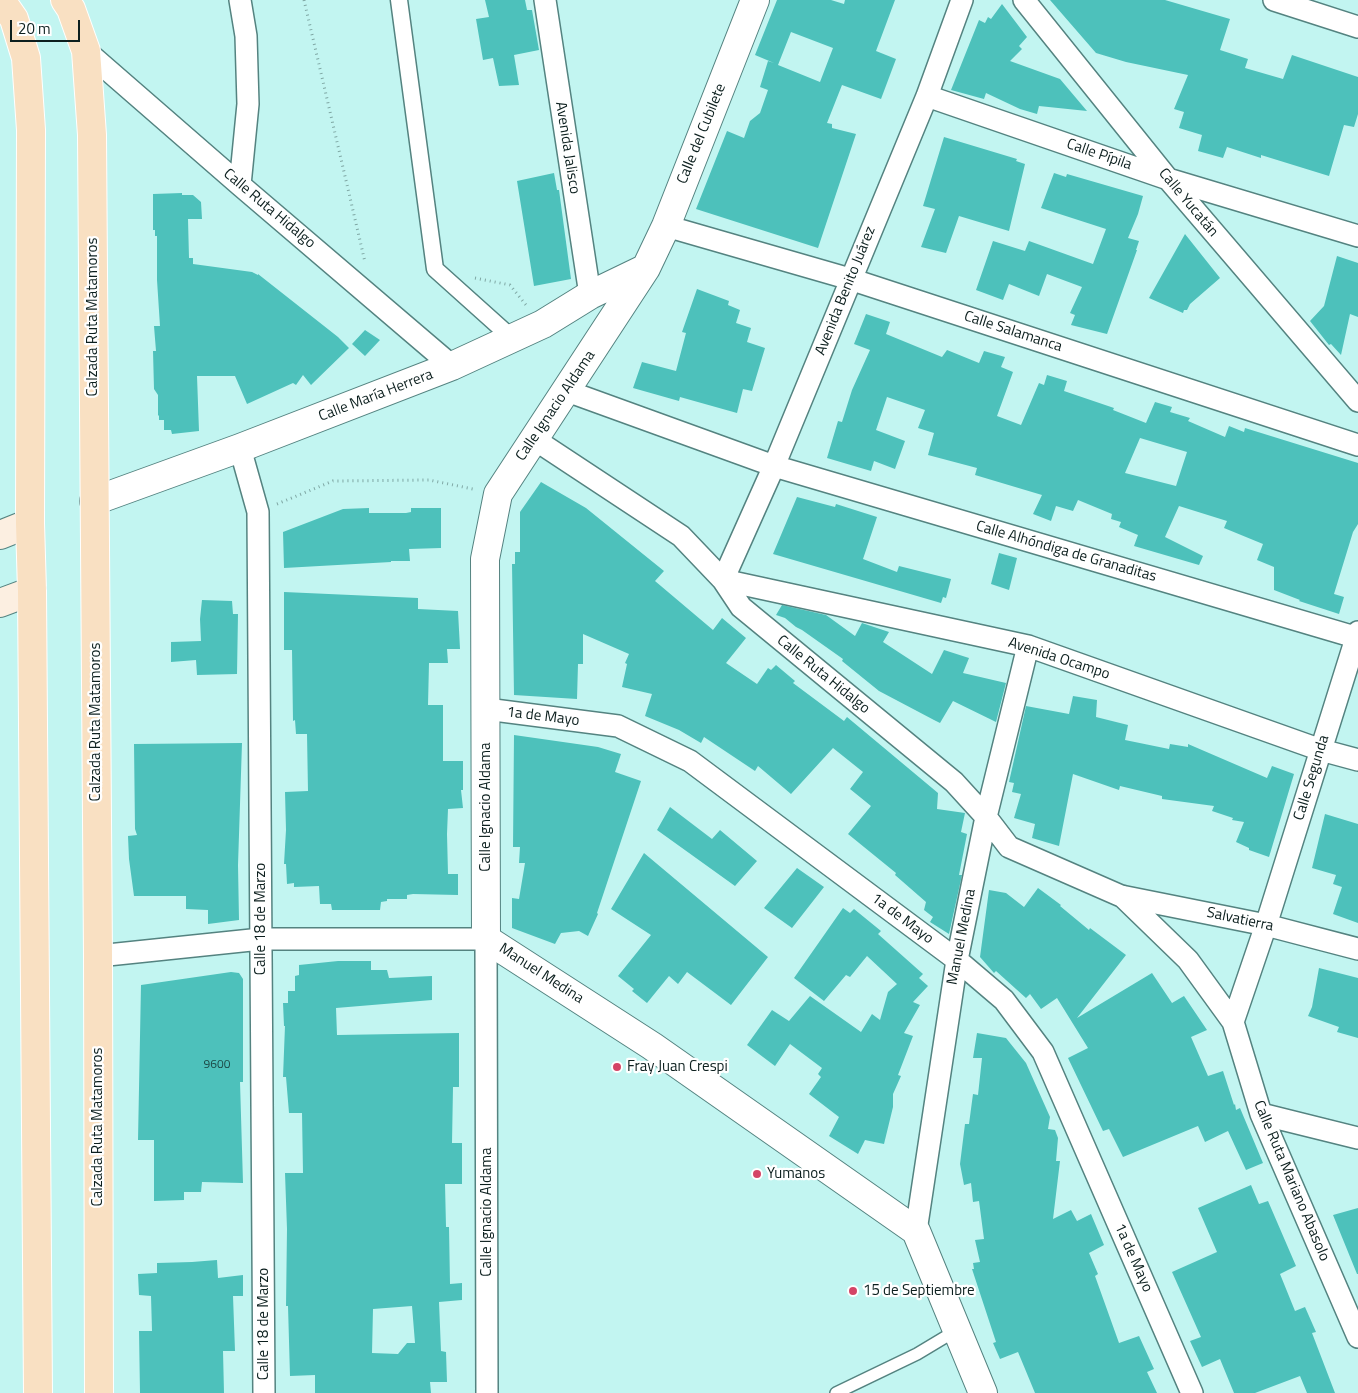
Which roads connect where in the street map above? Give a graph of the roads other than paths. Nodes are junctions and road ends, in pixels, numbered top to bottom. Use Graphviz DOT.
graph roads {
  1 [pos="2,0"];
  2 [pos="65,0"];
  3 [pos="240,0"];
  4 [pos="399,0"];
  5 [pos="545,0"];
  6 [pos="755,0"];
  7 [pos="962,0"];
  8 [pos="1024,0"];
  9 [pos="1274,0"];
  10 [pos="1358,27"];
  11 [pos="86,51"];
  12 [pos="927,96"];
  13 [pos="1168,179"];
  14 [pos="240,185"];
  15 [pos="666,226"];
  16 [pos="1358,236"];
  17 [pos="646,268"];
  18 [pos="850,279"];
  19 [pos="590,295"];
  20 [pos="513,338"];
  21 [pos="452,366"];
  22 [pos="567,391"];
  23 [pos="1358,401"];
  24 [pos="534,439"];
  25 [pos="1358,445"];
  26 [pos="240,448"];
  27 [pos="774,466"];
  28 [pos="94,501"];
  29 [pos="30,523"];
  30 [pos="0,535"];
  31 [pos="723,580"];
  32 [pos="32,591"];
  33 [pos="0,603"];
  34 [pos="1357,636"];
  35 [pos="1028,646"];
  36 [pos="486,709"];
  37 [pos="1321,750"];
  38 [pos="1358,760"];
  39 [pos="986,817"];
  40 [pos="1122,896"];
  41 [pos="1266,925"];
  42 [pos="261,939"];
  43 [pos="486,939"];
  44 [pos="1358,949"];
  45 [pos="98,956"];
  46 [pos="957,960"];
  47 [pos="1233,1022"];
  48 [pos="1261,1114"];
  49 [pos="1358,1138"];
  50 [pos="916,1231"];
  51 [pos="957,1330"];
  52 [pos="1358,1337"];
  53 [pos="38,1393"];
  54 [pos="98,1393"];
  55 [pos="264,1393"];
  56 [pos="487,1393"];
  57 [pos="836,1393"];
  58 [pos="983,1393"];
  59 [pos="1192,1393"];
  1 -- 29 [label="main road"];
  2 -- 11 [label="main road, Calzada Ruta Matamoros"];
  3 -- 14 [label="street"];
  4 -- 20 [label="street"];
  5 -- 19 [label="street, Avenida Jalisco"];
  6 -- 15 [label="street, Calle del Cubilete"];
  7 -- 12 [label="street, Avenida Benito Juárez"];
  8 -- 13 [label="street, Calle Yucatán"];
  9 -- 10 [label="street"];
  11 -- 14 [label="street, Calle Ruta Hidalgo"];
  11 -- 28 [label="main road, Calzada Ruta Matamoros"];
  12 -- 13 [label="street, Calle Pípila"];
  12 -- 18 [label="street, Avenida Benito Juárez"];
  13 -- 16 [label="street, Calle Pípila"];
  13 -- 23 [label="street, Calle Yucatán"];
  14 -- 21 [label="street, Calle Ruta Hidalgo"];
  15 -- 17 [label="street, Calle del Cubilete"];
  15 -- 18 [label="street, Calle Salamanca"];
  17 -- 19 [label="street, Calle María Herrera"];
  17 -- 22 [label="street, Calle Ignacio Aldama"];
  18 -- 25 [label="street, Calle Salamanca"];
  18 -- 27 [label="street, Avenida Benito Juárez"];
  19 -- 20 [label="street, Calle María Herrera"];
  20 -- 21 [label="street, Calle María Herrera"];
  21 -- 26 [label="street, Calle María Herrera"];
  22 -- 24 [label="street, Calle Ignacio Aldama"];
  22 -- 27 [label="street, Calle Alhóndiga de Granaditas"];
  24 -- 31 [label="street, Calle Ruta Hidalgo"];
  24 -- 36 [label="street, Calle Ignacio Aldama"];
  26 -- 28 [label="street, Calle María Herrera"];
  26 -- 42 [label="street, Calle 18 de Marzo"];
  27 -- 31 [label="street, Avenida Benito Juárez"];
  27 -- 34 [label="street, Calle Alhóndiga de Granaditas"];
  28 -- 45 [label="main road, Calzada Ruta Matamoros"];
  29 -- 30 [label="main road"];
  29 -- 32 [label="main road"];
  31 -- 35 [label="street, Avenida Ocampo"];
  31 -- 39 [label="street, Calle Ruta Hidalgo"];
  32 -- 33 [label="main road"];
  32 -- 53 [label="main road"];
  34 -- 37 [label="street, Calle Segunda"];
  35 -- 37 [label="street, Avenida Ocampo"];
  35 -- 39 [label="street, Manuel Medina"];
  36 -- 43 [label="street, Calle Ignacio Aldama"];
  36 -- 46 [label="street, 1a de Mayo"];
  37 -- 38 [label="street, Avenida Ocampo"];
  37 -- 41 [label="street, Calle Segunda"];
  39 -- 40 [label="street, Calle Ruta Hidalgo"];
  39 -- 46 [label="street, Manuel Medina"];
  40 -- 41 [label="street, Salvatierra"];
  40 -- 47 [label="street, Calle Ruta Mariano Abasolo"];
  41 -- 44 [label="street, Salvatierra"];
  41 -- 47 [label="street"];
  42 -- 43 [label="street, Manuel Medina"];
  42 -- 45 [label="street, Manuel Medina"];
  42 -- 55 [label="street, Calle 18 de Marzo"];
  43 -- 50 [label="street, Manuel Medina"];
  43 -- 56 [label="street, Calle Ignacio Aldama"];
  45 -- 54 [label="main road, Calzada Ruta Matamoros"];
  46 -- 50 [label="street, Manuel Medina"];
  46 -- 59 [label="street, 1a de Mayo"];
  47 -- 48 [label="street, Calle Ruta Mariano Abasolo"];
  48 -- 49 [label="street"];
  48 -- 52 [label="street, Calle Ruta Mariano Abasolo"];
  50 -- 51 [label="street"];
  51 -- 57 [label="lane"];
  51 -- 58 [label="street"];
}
